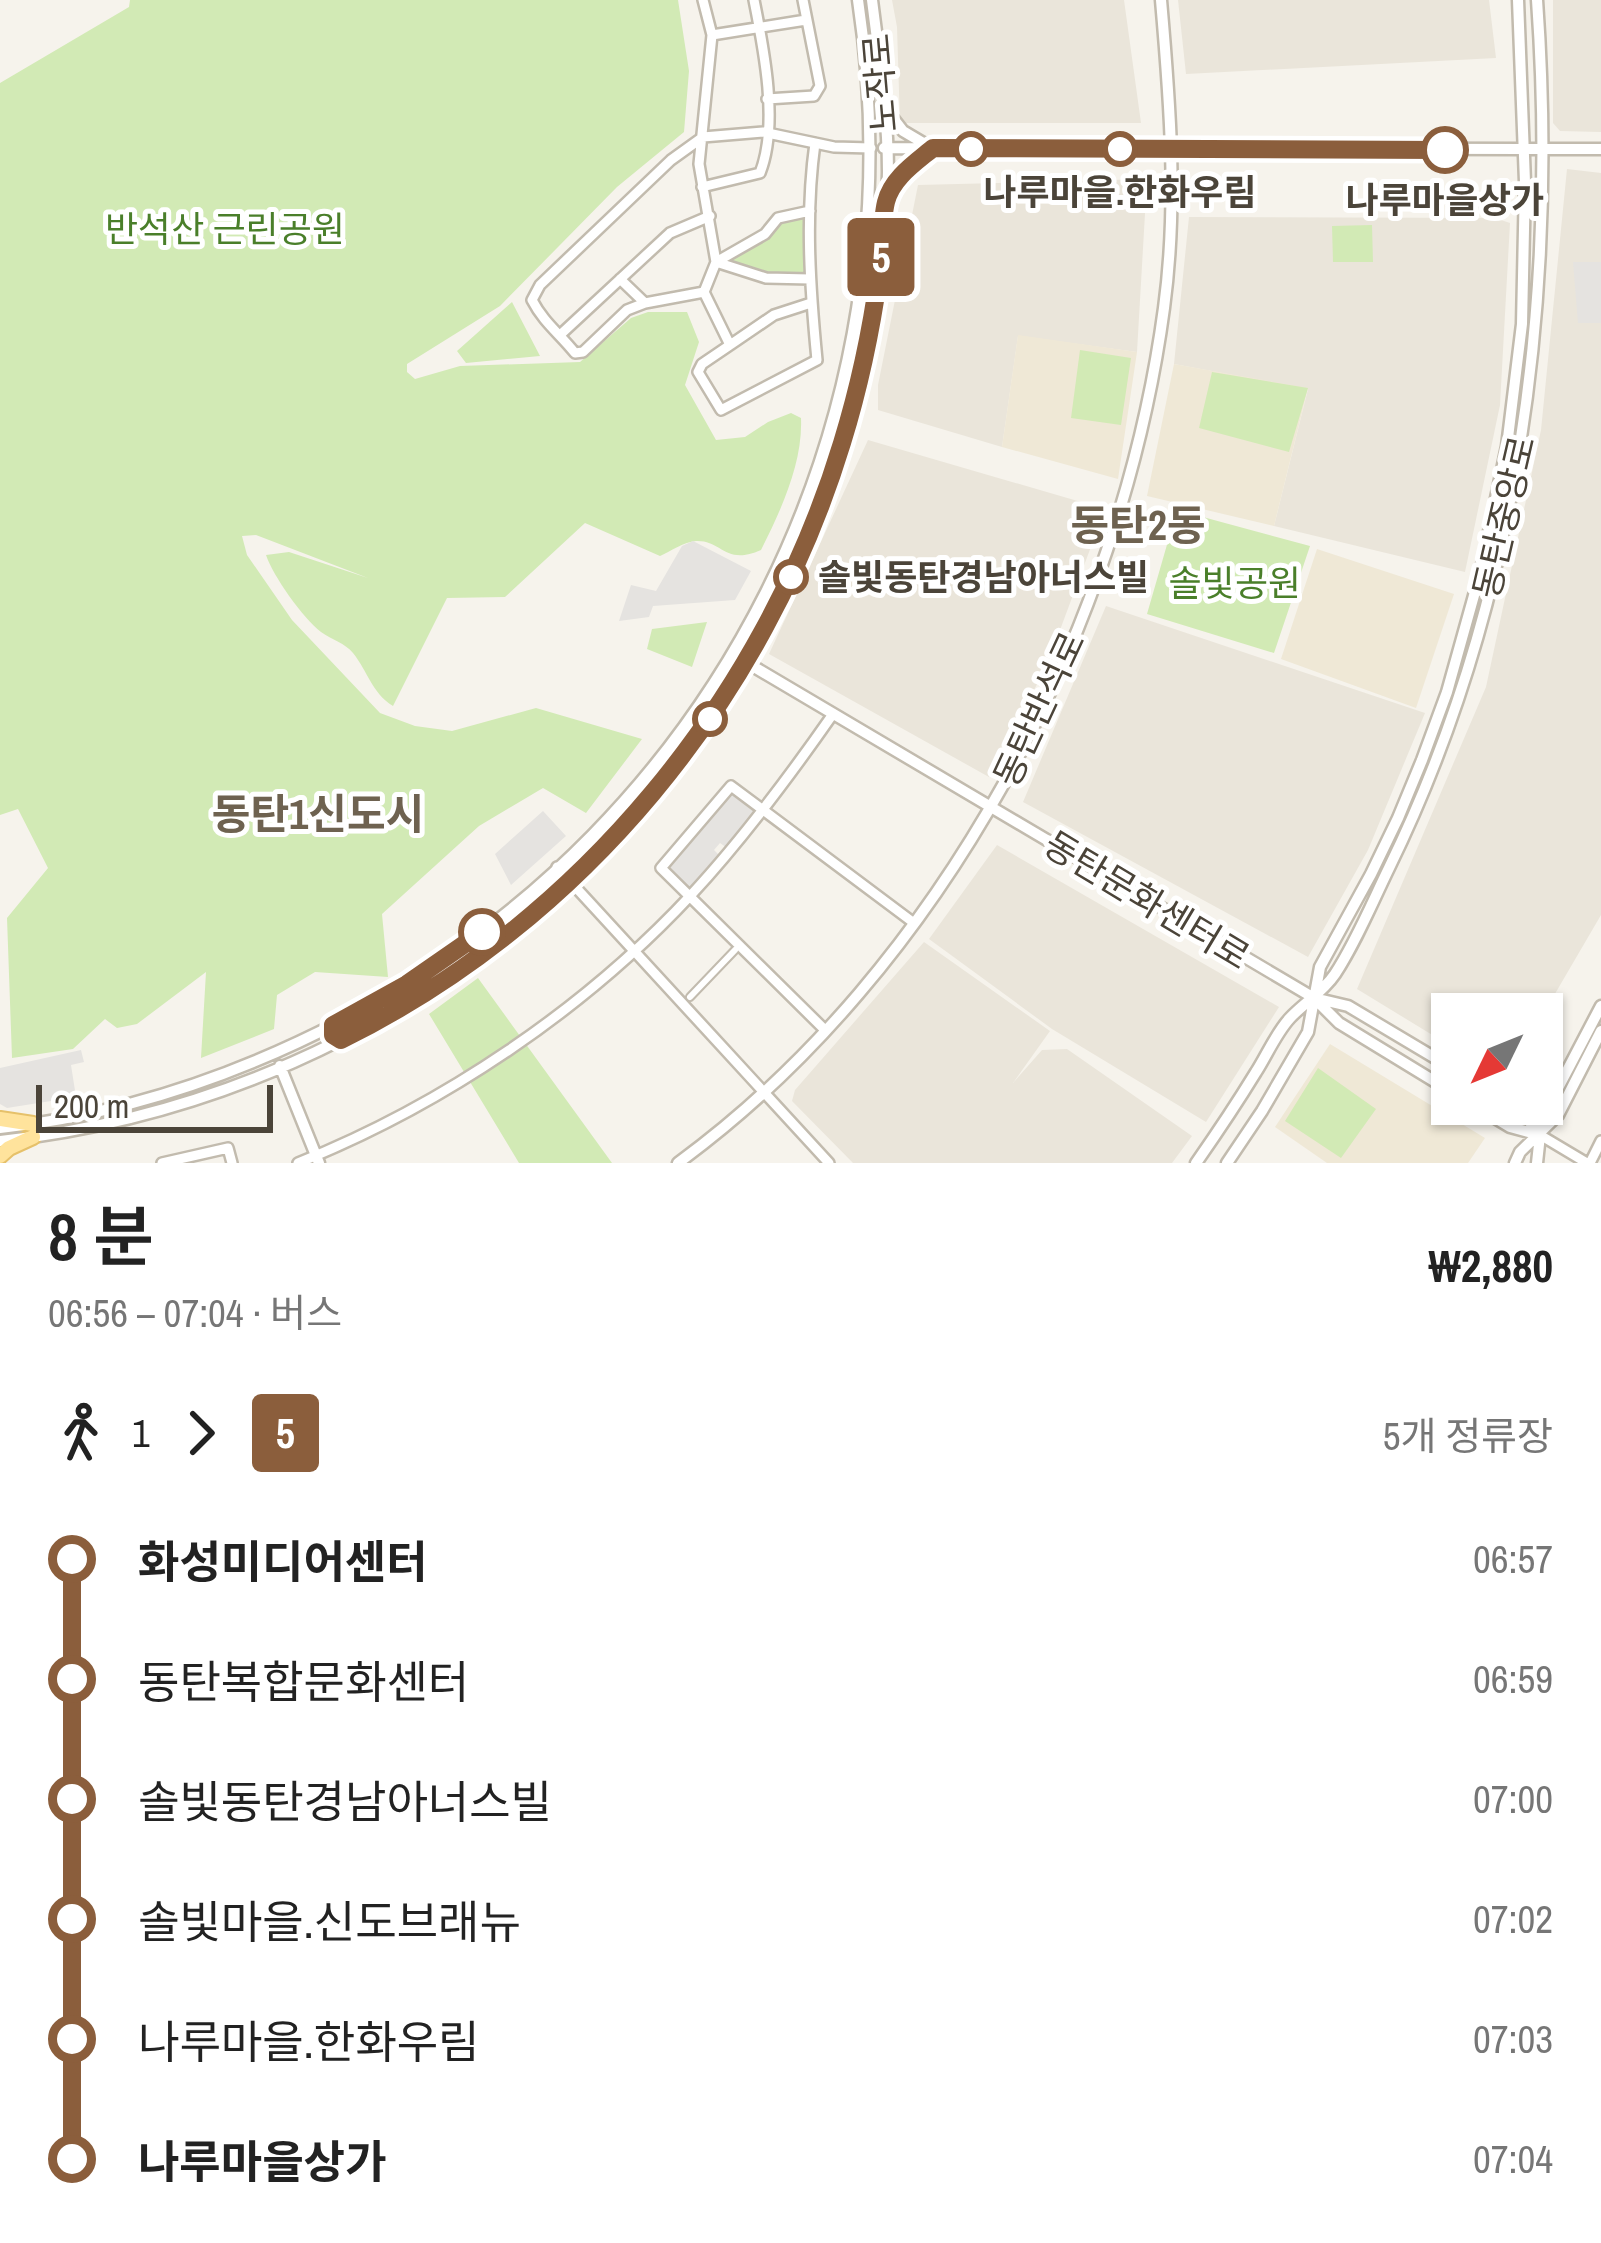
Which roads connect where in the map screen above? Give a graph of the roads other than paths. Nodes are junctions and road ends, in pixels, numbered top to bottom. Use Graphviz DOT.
graph roads {
  1 [pos="703,0"];
  2 [pos="754,0"];
  3 [pos="802,0"];
  4 [pos="858,0"];
  5 [pos="872,0"];
  6 [pos="1161,0"];
  7 [pos="1518,0"];
  8 [pos="1537,0"];
  9 [pos="806,20"];
  10 [pos="760,28"];
  11 [pos="712,35"];
  12 [pos="767,99"];
  13 [pos="869,106"];
  14 [pos="883,106"];
  15 [pos="768,133"];
  16 [pos="704,137"];
  17 [pos="815,143"];
  18 [pos="871,148"];
  19 [pos="886,148"];
  20 [pos="933,148"];
  21 [pos="1542,148"];
  22 [pos="1173,149"];
  23 [pos="1601,149"];
  24 [pos="1524,150"];
  25 [pos="702,187"];
  26 [pos="871,197"];
  27 [pos="886,201"];
  28 [pos="810,211"];
  29 [pos="710,216"];
  30 [pos="716,262"];
  31 [pos="620,279"];
  32 [pos="810,280"];
  33 [pos="704,292"];
  34 [pos="811,303"];
  35 [pos="645,304"];
  36 [pos="560,334"];
  37 [pos="730,344"];
  38 [pos="758,608"];
  39 [pos="771,616"];
  40 [pos="732,654"];
  41 [pos="746,662"];
  42 [pos="704,698"];
  43 [pos="717,707"];
  44 [pos="833,714"];
  45 [pos="992,808"];
  46 [pos="762,812"];
  47 [pos="593,836"];
  48 [pos="604,847"];
  49 [pos="557,867"];
  50 [pos="569,881"];
  51 [pos="690,896"];
  52 [pos="914,923"];
  53 [pos="735,950"];
  54 [pos="634,951"];
  55 [pos="690,998"];
  56 [pos="1314,998"];
  57 [pos="1601,1006"];
  58 [pos="333,1025"];
  59 [pos="825,1030"];
  60 [pos="1601,1031"];
  61 [pos="341,1040"];
  62 [pos="1274,1042"];
  63 [pos="275,1054"];
  64 [pos="1294,1055"];
  65 [pos="1431,1055"];
  66 [pos="281,1068"];
  67 [pos="227,1072"];
  68 [pos="1431,1079"];
  69 [pos="233,1086"];
  70 [pos="764,1092"];
  71 [pos="0,1119"];
  72 [pos="1507,1125"];
  73 [pos="1532,1125"];
  74 [pos="0,1128"];
  75 [pos="37,1130"];
  76 [pos="1540,1136"];
  77 [pos="0,1141"];
  78 [pos="1601,1141"];
  79 [pos="0,1156"];
  80 [pos="318,1160"];
  81 [pos="162,1163"];
  82 [pos="232,1163"];
  83 [pos="298,1163"];
  84 [pos="678,1163"];
  85 [pos="829,1163"];
  86 [pos="1196,1163"];
  87 [pos="1227,1163"];
  88 [pos="1515,1163"];
  89 [pos="1537,1163"];
  90 [pos="1588,1163"];
  1 -- 11 [label="street"];
  2 -- 10 [label="street"];
  3 -- 9 [label="street"];
  4 -- 13 [label="street, 노작로"];
  5 -- 14 [label="street, 노작로"];
  6 -- 22 [label="street, 동탄반석로"];
  7 -- 24 [label="street, 동탄중앙로"];
  8 -- 21 [label="street, 동탄중앙로"];
  9 -- 10 [label="street"];
  9 -- 12 [label="street"];
  10 -- 11 [label="street"];
  10 -- 12 [label="street"];
  11 -- 16 [label="street"];
  12 -- 15 [label="street"];
  13 -- 14 [label="street"];
  13 -- 18 [label="street, 노작로"];
  14 -- 19 [label="street, 노작로"];
  14 -- 20 [label="street"];
  15 -- 16 [label="street"];
  15 -- 17 [label="street"];
  15 -- 25 [label="street"];
  16 -- 25 [label="street"];
  16 -- 36 [label="street"];
  17 -- 18 [label="street"];
  17 -- 28 [label="street"];
  18 -- 19 [label="street"];
  18 -- 26 [label="street, 노작로"];
  19 -- 20 [label="street"];
  19 -- 27 [label="street, 노작로"];
  20 -- 22 [label="street"];
  20 -- 27 [label="street"];
  21 -- 23 [label="street"];
  21 -- 24 [label="street"];
  21 -- 56 [label="street, 동탄중앙로"];
  22 -- 24 [label="street"];
  22 -- 45 [label="street, 동탄반석로"];
  24 -- 56 [label="street, 동탄중앙로"];
  25 -- 29 [label="street"];
  26 -- 27 [label="street"];
  26 -- 38 [label="street, 노작로"];
  27 -- 39 [label="street, 노작로"];
  28 -- 30 [label="street"];
  28 -- 32 [label="street"];
  29 -- 30 [label="street"];
  29 -- 31 [label="street"];
  30 -- 32 [label="street"];
  30 -- 33 [label="street"];
  31 -- 35 [label="street"];
  31 -- 36 [label="street"];
  32 -- 34 [label="street"];
  33 -- 35 [label="street"];
  33 -- 37 [label="street"];
  34 -- 37 [label="street"];
  34 -- 37 [label="street"];
  35 -- 36 [label="street"];
  38 -- 39 [label="street"];
  38 -- 40 [label="street, 노작로"];
  39 -- 41 [label="street, 노작로"];
  40 -- 41 [label="street, 동탄문화센터로"];
  40 -- 42 [label="street, 노작로"];
  41 -- 43 [label="street, 노작로"];
  41 -- 44 [label="street, 동탄문화센터로"];
  42 -- 43 [label="street"];
  42 -- 47 [label="street, 노작로"];
  43 -- 48 [label="street, 노작로"];
  44 -- 45 [label="street, 동탄문화센터로"];
  44 -- 46 [label="street"];
  45 -- 52 [label="street, 동탄반석로"];
  45 -- 56 [label="street, 동탄문화센터로"];
  46 -- 51 [label="street"];
  46 -- 51 [label="street"];
  46 -- 52 [label="street"];
  47 -- 48 [label="street"];
  47 -- 49 [label="street, 노작로"];
  48 -- 50 [label="street, 노작로"];
  49 -- 50 [label="street"];
  49 -- 58 [label="street, 노작로"];
  50 -- 54 [label="street"];
  50 -- 61 [label="street, 노작로"];
  51 -- 54 [label="street"];
  51 -- 59 [label="street"];
  52 -- 59 [label="street, 동탄반석로"];
  53 -- 55 [label="street"];
  54 -- 70 [label="street"];
  54 -- 80 [label="street"];
  56 -- 62 [label="street, 동탄중앙로"];
  56 -- 64 [label="street, 동탄중앙로"];
  56 -- 65 [label="street, 동탄문화센터로"];
  56 -- 68 [label="street, 동탄문화센터로"];
  57 -- 76 [label="street"];
  58 -- 61 [label="street"];
  58 -- 63 [label="street, 노작로"];
  59 -- 70 [label="street, 동탄반석로"];
  60 -- 76 [label="street"];
  61 -- 66 [label="street, 노작로"];
  62 -- 64 [label="street"];
  62 -- 86 [label="street, 동탄중앙로"];
  63 -- 66 [label="street"];
  63 -- 67 [label="street, 노작로"];
  64 -- 87 [label="street, 동탄중앙로"];
  66 -- 69 [label="street, 노작로"];
  66 -- 80 [label="street"];
  67 -- 69 [label="street"];
  67 -- 75 [label="street, 노작로"];
  69 -- 75 [label="street, 노작로"];
  70 -- 84 [label="street, 동탄반석로"];
  70 -- 85 [label="street"];
  71 -- 75 [label="main road"];
  72 -- 76 [label="street"];
  73 -- 76 [label="street"];
  74 -- 75 [label="street, 노작로"];
  75 -- 77 [label="street, 노작로"];
  75 -- 79 [label="main road"];
  76 -- 88 [label="street"];
  76 -- 89 [label="street"];
  76 -- 90 [label="street"];
  78 -- 90 [label="street"];
  80 -- 83 [label="street"];
  81 -- 82 [label="street"];
}
